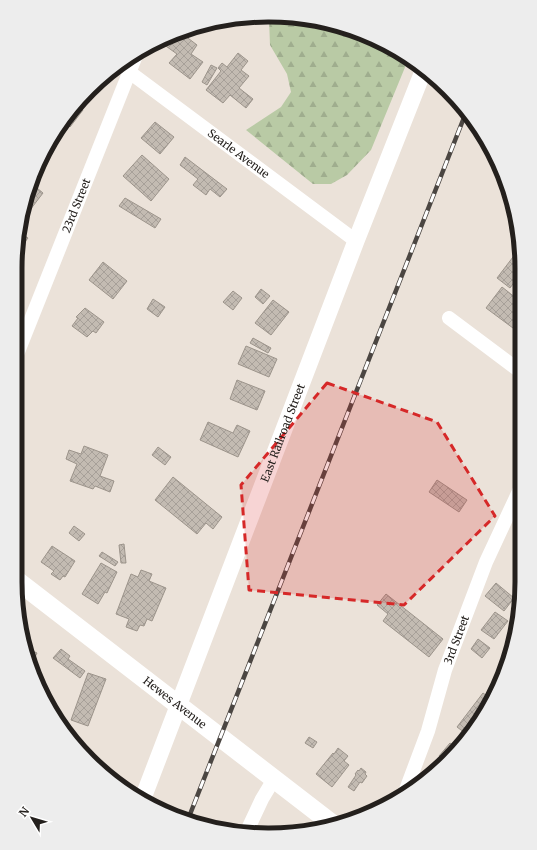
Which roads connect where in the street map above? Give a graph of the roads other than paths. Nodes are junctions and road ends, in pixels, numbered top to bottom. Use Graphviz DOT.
graph roads {
  1 [pos="126,69"];
  2 [pos="422,75"];
  3 [pos="356,241"];
  4 [pos="449,318"];
  5 [pos="22,341"];
  6 [pos="515,368"];
  7 [pos="515,500"];
  8 [pos="22,584"];
  9 [pos="179,705"];
  10 [pos="274,779"];
  11 [pos="408,784"];
  12 [pos="144,795"];
  13 [pos="329,821"];
  14 [pos="249,827"];
  1 -- 3 [label="street, Searle Avenue"];
  1 -- 5 [label="street, 23rd Street"];
  2 -- 3 [label="street, East Railroad Street"];
  3 -- 9 [label="street, East Railroad Street"];
  4 -- 6 [label="street"];
  7 -- 11 [label="street, 3rd Street"];
  8 -- 9 [label="main road, Hewes Avenue"];
  9 -- 10 [label="main road, Hewes Avenue"];
  9 -- 12 [label="street, East Railroad Street"];
  10 -- 13 [label="main road, Hewes Avenue"];
  10 -- 14 [label="street"];
}
